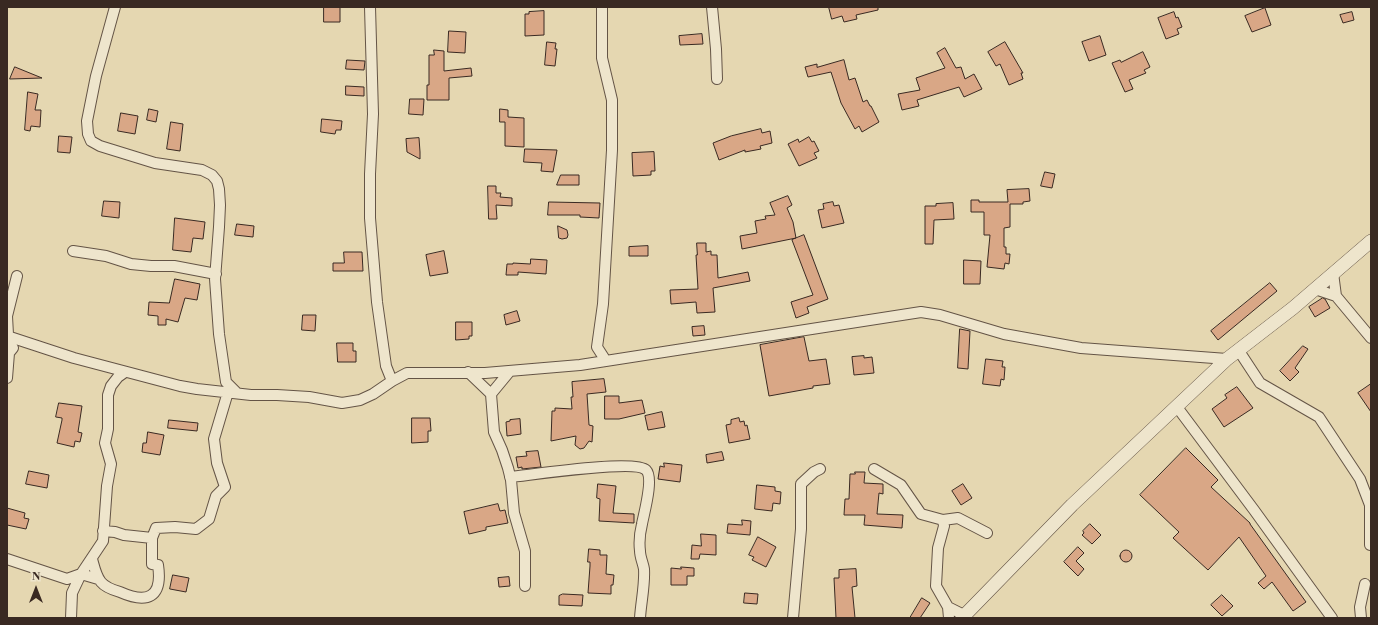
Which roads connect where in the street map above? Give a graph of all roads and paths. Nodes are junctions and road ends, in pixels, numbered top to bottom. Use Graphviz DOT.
graph roads {
  1 [pos="115,7"];
  2 [pos="370,7"];
  3 [pos="602,7"];
  4 [pos="712,7"];
  5 [pos="717,79"];
  6 [pos="1371,241"];
  7 [pos="73,251"];
  8 [pos="1334,273"];
  9 [pos="216,274"];
  10 [pos="17,276"];
  11 [pos="1315,289"];
  12 [pos="1336,296"];
  13 [pos="7,336"];
  14 [pos="1371,338"];
  15 [pos="22,341"];
  16 [pos="1239,351"];
  17 [pos="9,353"];
  18 [pos="1227,359"];
  19 [pos="606,361"];
  20 [pos="510,371"];
  21 [pos="125,372"];
  22 [pos="468,372"];
  23 [pos="7,378"];
  24 [pos="392,381"];
  25 [pos="226,382"];
  26 [pos="229,392"];
  27 [pos="490,394"];
  28 [pos="1177,407"];
  29 [pos="820,469"];
  30 [pos="874,469"];
  31 [pos="510,477"];
  32 [pos="943,520"];
  33 [pos="103,532"];
  34 [pos="987,533"];
  35 [pos="152,538"];
  36 [pos="1370,545"];
  37 [pos="7,559"];
  38 [pos="92,559"];
  39 [pos="81,574"];
  40 [pos="61,577"];
  41 [pos="98,578"];
  42 [pos="1365,584"];
  43 [pos="525,586"];
  44 [pos="72,593"];
  45 [pos="948,607"];
  46 [pos="967,615"];
  47 [pos="71,618"];
  48 [pos="640,618"];
  49 [pos="793,618"];
  50 [pos="949,618"];
  51 [pos="1332,618"];
  52 [pos="1361,618"];
  1 -- 9 [label="street"];
  2 -- 24 [label="street"];
  3 -- 19 [label="street"];
  4 -- 5 [label="street"];
  6 -- 8 [label="street"];
  7 -- 9 [label="street"];
  8 -- 11 [label="street"];
  8 -- 12 [label="street"];
  9 -- 25 [label="street"];
  10 -- 13 [label="street"];
  11 -- 12 [label="street"];
  11 -- 16 [label="street"];
  12 -- 14 [label="street"];
  13 -- 15 [label="street"];
  13 -- 17 [label="street"];
  15 -- 17 [label="street"];
  15 -- 21 [label="street"];
  16 -- 18 [label="street"];
  16 -- 36 [label="street"];
  17 -- 23 [label="street"];
  18 -- 19 [label="street"];
  18 -- 28 [label="street"];
  19 -- 20 [label="street"];
  20 -- 22 [label="street"];
  20 -- 27 [label="street"];
  21 -- 26 [label="street"];
  21 -- 33 [label="street"];
  22 -- 24 [label="street"];
  22 -- 27 [label="street"];
  24 -- 26 [label="street"];
  25 -- 26 [label="street"];
  25 -- 26 [label="street"];
  26 -- 35 [label="street"];
  27 -- 31 [label="street"];
  28 -- 46 [label="street"];
  28 -- 51 [label="street"];
  29 -- 49 [label="street"];
  30 -- 32 [label="street"];
  31 -- 43 [label="street"];
  31 -- 48 [label="street"];
  32 -- 34 [label="street"];
  32 -- 45 [label="street"];
  33 -- 35 [label="street"];
  33 -- 38 [label="street"];
  35 -- 41 [label="street"];
  37 -- 40 [label="street"];
  38 -- 39 [label="street"];
  38 -- 41 [label="street"];
  39 -- 40 [label="street"];
  39 -- 41 [label="street"];
  39 -- 44 [label="street"];
  40 -- 44 [label="street"];
  42 -- 52 [label="street"];
  44 -- 47 [label="street"];
  45 -- 46 [label="street"];
  45 -- 50 [label="street"];
}
